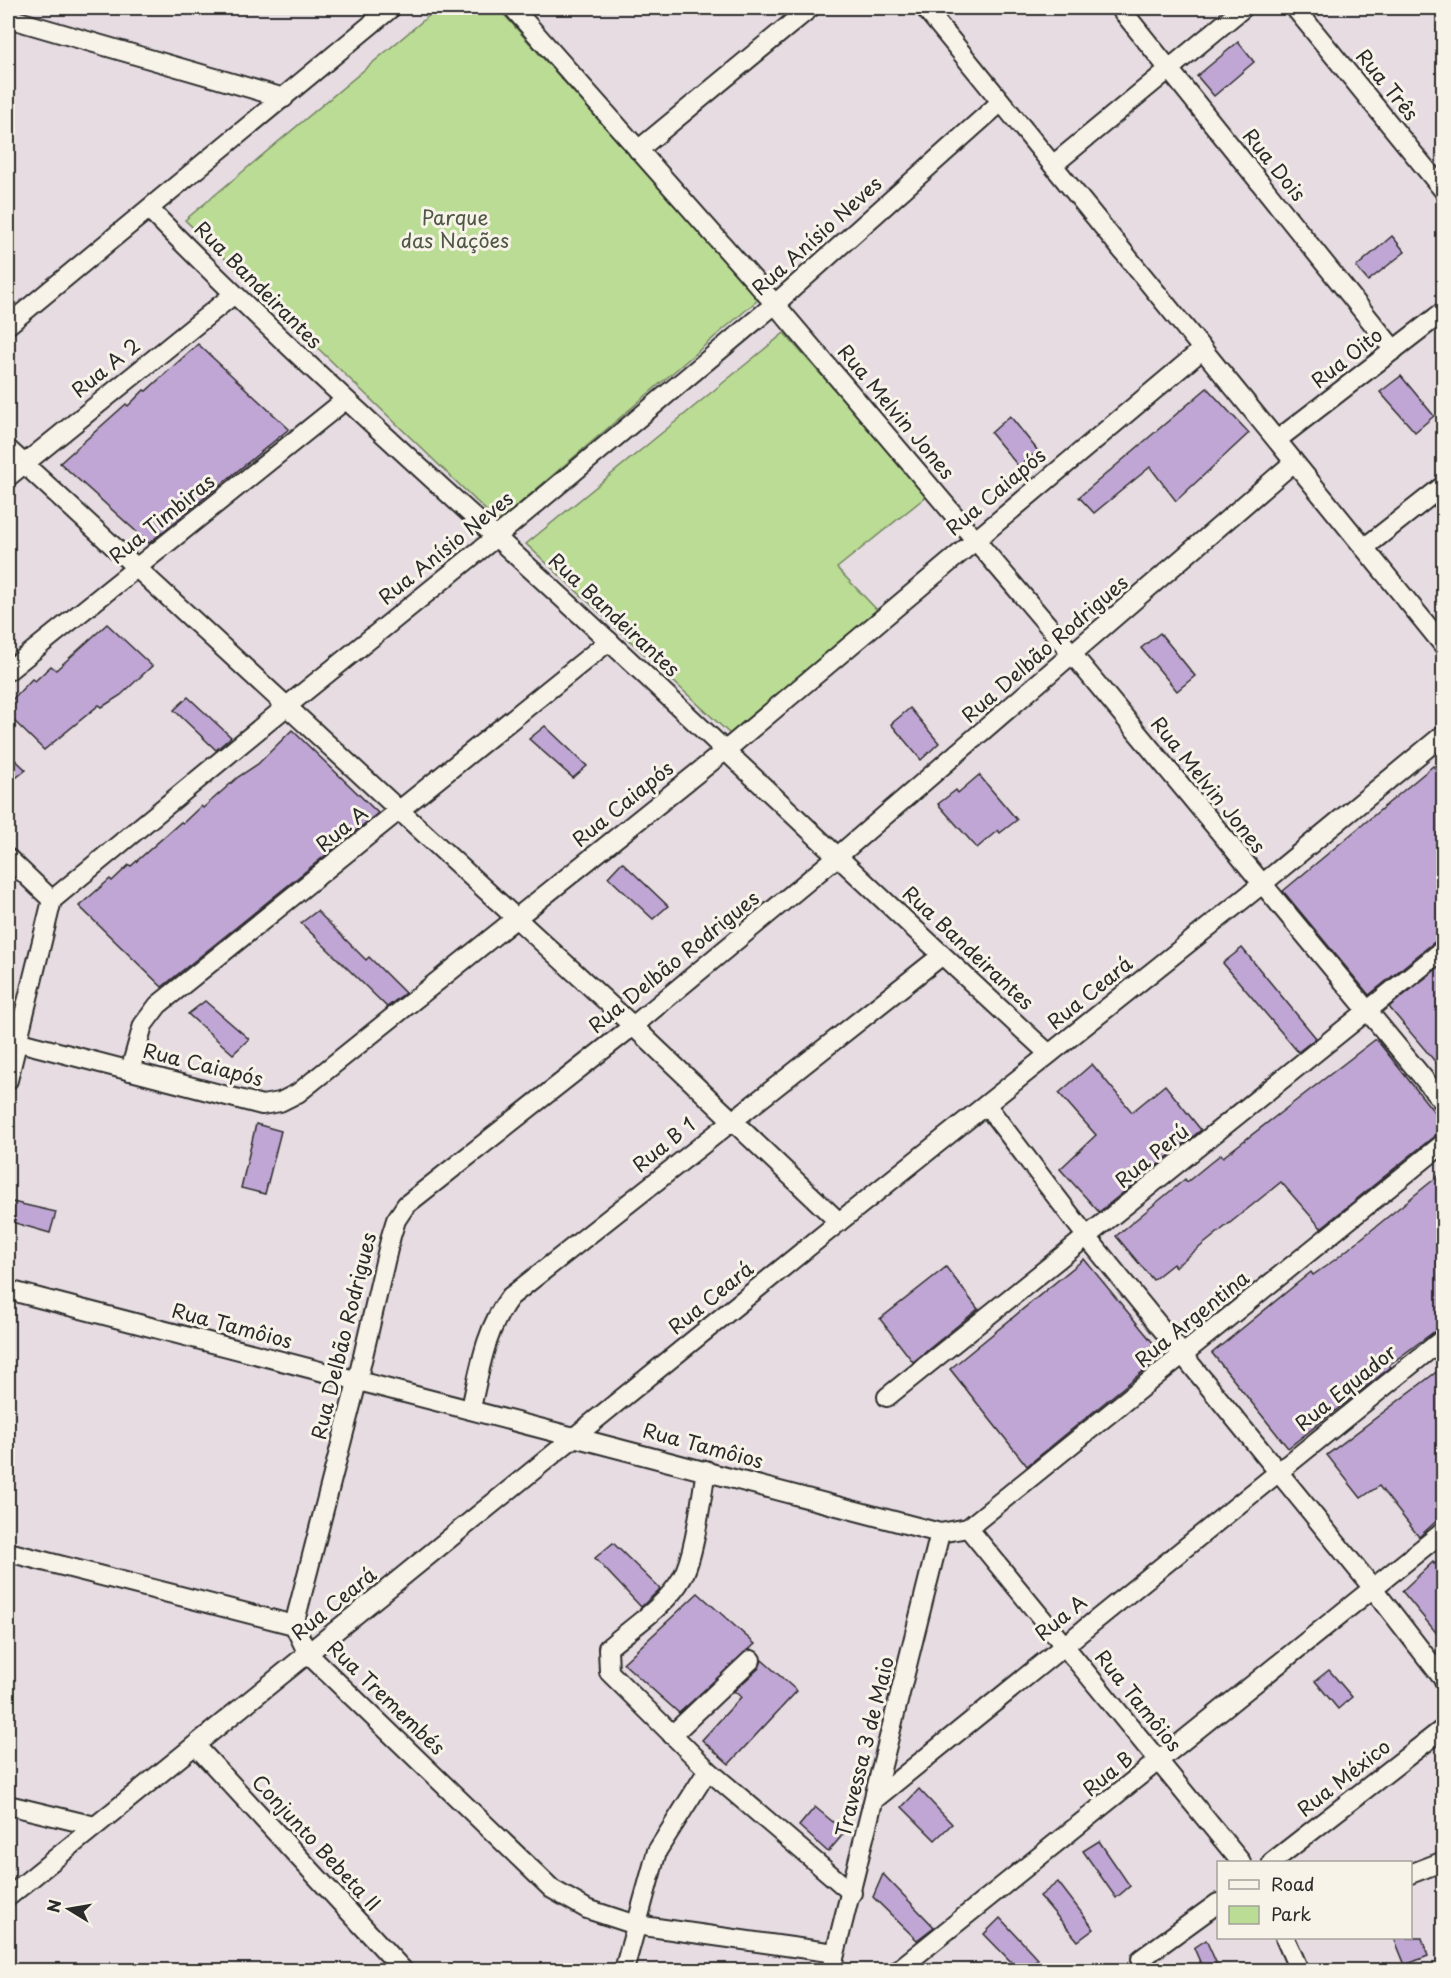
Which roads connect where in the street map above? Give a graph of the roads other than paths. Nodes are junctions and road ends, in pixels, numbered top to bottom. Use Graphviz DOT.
graph roads {
  1 [pos="391,8"];
  2 [pos="513,8"];
  3 [pos="810,8"];
  4 [pos="925,8"];
  5 [pos="1120,8"];
  6 [pos="1243,8"];
  7 [pos="1295,8"];
  8 [pos="8,18"];
  9 [pos="1167,67"];
  10 [pos="285,98"];
  11 [pos="1002,102"];
  12 [pos="638,150"];
  13 [pos="1053,165"];
  14 [pos="1443,191"];
  15 [pos="149,209"];
  16 [pos="233,295"];
  17 [pos="775,304"];
  18 [pos="1443,311"];
  19 [pos="8,325"];
  20 [pos="1203,349"];
  21 [pos="1394,351"];
  22 [pos="344,401"];
  23 [pos="1277,440"];
  24 [pos="8,449"];
  25 [pos="1294,462"];
  26 [pos="23,464"];
  27 [pos="8,477"];
  28 [pos="1443,485"];
  29 [pos="496,537"];
  30 [pos="974,539"];
  31 [pos="1364,548"];
  32 [pos="136,568"];
  33 [pos="609,641"];
  34 [pos="1443,646"];
  35 [pos="1073,656"];
  36 [pos="8,671"];
  37 [pos="287,705"];
  38 [pos="1443,734"];
  39 [pos="726,750"];
  40 [pos="399,812"];
  41 [pos="838,856"];
  42 [pos="8,858"];
  43 [pos="1261,885"];
  44 [pos="52,900"];
  45 [pos="517,918"];
  46 [pos="1443,949"];
  47 [pos="941,956"];
  48 [pos="1366,1012"];
  49 [pos="633,1026"];
  50 [pos="12,1040"];
  51 [pos="1049,1054"];
  52 [pos="130,1071"];
  53 [pos="8,1080"];
  54 [pos="1443,1103"];
  55 [pos="987,1106"];
  56 [pos="731,1120"];
  57 [pos="1443,1143"];
  58 [pos="839,1222"];
  59 [pos="1087,1237"];
  60 [pos="8,1290"];
  61 [pos="1443,1338"];
  62 [pos="1183,1356"];
  63 [pos="357,1382"];
  64 [pos="887,1396"];
  65 [pos="471,1408"];
  66 [pos="578,1437"];
  67 [pos="706,1470"];
  68 [pos="1277,1473"];
  69 [pos="968,1528"];
  70 [pos="1443,1531"];
  71 [pos="940,1533"];
  72 [pos="8,1552"];
  73 [pos="1372,1587"];
  74 [pos="294,1625"];
  75 [pos="1062,1646"];
  76 [pos="308,1654"];
  77 [pos="751,1660"];
  78 [pos="1443,1680"];
  79 [pos="1443,1728"];
  80 [pos="672,1735"];
  81 [pos="196,1746"];
  82 [pos="1159,1762"];
  83 [pos="708,1770"];
  84 [pos="875,1799"];
  85 [pos="8,1805"];
  86 [pos="95,1826"];
  87 [pos="1239,1861"];
  88 [pos="1275,1861"];
  89 [pos="1443,1861"];
  90 [pos="1412,1873"];
  91 [pos="852,1893"];
  92 [pos="8,1897"];
  93 [pos="1217,1904"];
  94 [pos="636,1925"];
  95 [pos="1285,1939"];
  96 [pos="1141,1959"];
  97 [pos="833,1962"];
  98 [pos="403,1971"];
  99 [pos="624,1971"];
  100 [pos="898,1971"];
  101 [pos="1299,1971"];
  1 -- 10 [label="street"];
  2 -- 12 [label="street, Rua Melvin Jones"];
  3 -- 12 [label="street"];
  4 -- 11 [label="street"];
  5 -- 9 [label="street, Rua Dois"];
  6 -- 9 [label="street"];
  7 -- 14 [label="street, Rua Três"];
  8 -- 10 [label="street"];
  9 -- 13 [label="street"];
  9 -- 21 [label="street, Rua Dois"];
  10 -- 15 [label="street"];
  11 -- 13 [label="street"];
  11 -- 17 [label="street, Rua Anísio Neves"];
  12 -- 17 [label="street, Rua Melvin Jones"];
  13 -- 20 [label="street"];
  15 -- 16 [label="street, Rua Bandeirantes"];
  15 -- 19 [label="street"];
  16 -- 22 [label="street, Rua Bandeirantes"];
  16 -- 26 [label="street, Rua A 2"];
  17 -- 29 [label="street, Rua Anísio Neves"];
  17 -- 30 [label="street, Rua Melvin Jones"];
  18 -- 21 [label="street, Rua Oito"];
  20 -- 23 [label="street"];
  20 -- 30 [label="street, Rua Caiapós"];
  21 -- 23 [label="street, Rua Oito"];
  22 -- 29 [label="street, Rua Bandeirantes"];
  22 -- 32 [label="street, Rua Timbiras"];
  23 -- 25 [label="street"];
  24 -- 26 [label="street"];
  25 -- 31 [label="street"];
  25 -- 35 [label="street, Rua Delbão Rodrigues"];
  26 -- 27 [label="street, Rua A 2"];
  26 -- 32 [label="street"];
  28 -- 31 [label="street"];
  29 -- 33 [label="street, Rua Bandeirantes"];
  29 -- 37 [label="street, Rua Anísio Neves"];
  30 -- 35 [label="street, Rua Melvin Jones"];
  30 -- 39 [label="street, Rua Caiapós"];
  31 -- 34 [label="street"];
  32 -- 36 [label="street, Rua Timbiras"];
  32 -- 37 [label="street"];
  33 -- 39 [label="street, Rua Bandeirantes"];
  33 -- 40 [label="street, Rua A"];
  35 -- 41 [label="street, Rua Delbão Rodrigues"];
  35 -- 43 [label="street, Rua Melvin Jones"];
  37 -- 40 [label="street"];
  37 -- 44 [label="street, Rua Anísio Neves"];
  38 -- 43 [label="street, Rua Ceará"];
  39 -- 41 [label="street, Rua Bandeirantes"];
  39 -- 45 [label="street, Rua Caiapós"];
  40 -- 45 [label="street"];
  40 -- 52 [label="street, Rua A"];
  41 -- 47 [label="street, Rua Bandeirantes"];
  41 -- 49 [label="street, Rua Delbão Rodrigues"];
  42 -- 44 [label="street"];
  43 -- 48 [label="street, Rua Melvin Jones"];
  43 -- 51 [label="street, Rua Ceará"];
  44 -- 50 [label="street"];
  45 -- 49 [label="street"];
  45 -- 52 [label="street, Rua Caiapós"];
  46 -- 48 [label="street, Rua Perú"];
  47 -- 51 [label="street, Rua Bandeirantes"];
  47 -- 56 [label="street, Rua B 1"];
  48 -- 54 [label="street, Rua Melvin Jones"];
  48 -- 59 [label="street, Rua Perú"];
  49 -- 56 [label="street"];
  49 -- 63 [label="street, Rua Delbão Rodrigues"];
  50 -- 52 [label="street, Rua Caiapós"];
  50 -- 53 [label="street"];
  51 -- 55 [label="street, Rua Ceará"];
  55 -- 58 [label="street, Rua Ceará"];
  55 -- 59 [label="street"];
  56 -- 58 [label="street"];
  56 -- 65 [label="street, Rua B 1"];
  57 -- 62 [label="street, Rua Argentina"];
  58 -- 66 [label="street, Rua Ceará"];
  59 -- 62 [label="street"];
  59 -- 64 [label="street, Rua Perú"];
  60 -- 63 [label="street, Rua Tamôios"];
  61 -- 68 [label="street, Rua Equador"];
  62 -- 68 [label="street"];
  62 -- 69 [label="street, Rua Argentina"];
  63 -- 65 [label="street, Rua Tamôios"];
  63 -- 74 [label="street, Rua Delbão Rodrigues"];
  65 -- 66 [label="street, Rua Tamôios"];
  66 -- 67 [label="street, Rua Tamôios"];
  66 -- 76 [label="street, Rua Ceará"];
  67 -- 71 [label="street, Rua Tamôios"];
  67 -- 80 [label="street"];
  68 -- 73 [label="street"];
  68 -- 75 [label="street, Rua A"];
  69 -- 71 [label="street, Rua Tamôios"];
  69 -- 75 [label="street, Rua Tamôios"];
  70 -- 73 [label="street, Rua B"];
  71 -- 84 [label="street, Travessa 3 de Maio"];
  72 -- 74 [label="street"];
  73 -- 78 [label="street"];
  73 -- 82 [label="street, Rua B"];
  74 -- 76 [label="street, Rua Tremembés"];
  75 -- 82 [label="street, Rua Tamôios"];
  75 -- 84 [label="street, Rua A"];
  76 -- 81 [label="street, Rua Ceará"];
  76 -- 94 [label="street, Rua Tremembés"];
  77 -- 80 [label="street"];
  79 -- 88 [label="street, Rua México"];
  80 -- 83 [label="street"];
  81 -- 86 [label="street, Rua Ceará"];
  81 -- 98 [label="street, Conjunto Bebeta II"];
  82 -- 87 [label="street, Rua Tamôios"];
  82 -- 100 [label="street, Rua B"];
  83 -- 91 [label="street"];
  83 -- 94 [label="street"];
  84 -- 91 [label="street, Travessa 3 de Maio"];
  85 -- 86 [label="street"];
  86 -- 92 [label="street, Rua Ceará"];
  89 -- 90 [label="street"];
  91 -- 97 [label="street, Travessa 3 de Maio"];
  93 -- 96 [label="street"];
  94 -- 97 [label="street, Rua Tremembés"];
  94 -- 99 [label="street"];
  95 -- 101 [label="street"];
}
